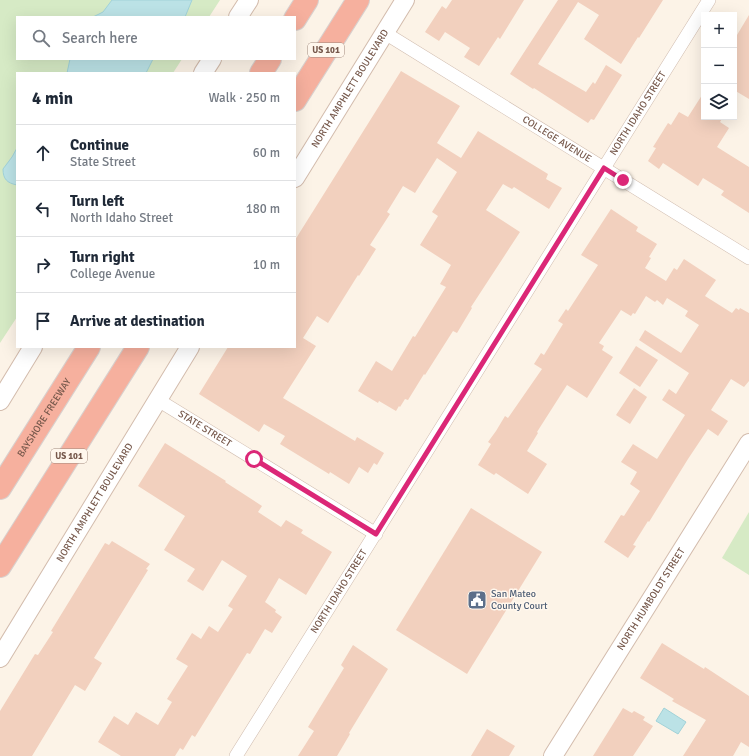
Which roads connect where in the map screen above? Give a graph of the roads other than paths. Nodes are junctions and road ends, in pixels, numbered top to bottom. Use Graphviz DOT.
graph roads {
  1 [pos="249,0"];
  2 [pos="307,0"];
  3 [pos="358,0"];
  4 [pos="405,0"];
  5 [pos="709,0"];
  6 [pos="239,16"];
  7 [pos="296,17"];
  8 [pos="385,32"];
  9 [pos="211,60"];
  10 [pos="269,60"];
  11 [pos="204,72"];
  12 [pos="262,72"];
  13 [pos="296,98"];
  14 [pos="604,168"];
  15 [pos="296,176"];
  16 [pos="749,258"];
  17 [pos="32,348"];
  18 [pos="88,348"];
  19 [pos="137,348"];
  20 [pos="189,348"];
  21 [pos="158,400"];
  22 [pos="0,401"];
  23 [pos="749,443"];
  24 [pos="0,488"];
  25 [pos="376,534"];
  26 [pos="0,566"];
  27 [pos="0,658"];
  28 [pos="236,756"];
  29 [pos="553,756"];
  1 -- 6 [label="street"];
  2 -- 7 [label="highway"];
  3 -- 13 [label="highway, US 101"];
  4 -- 8 [label="street, NORTH AMPHLETT BOULEVARD"];
  5 -- 14 [label="street, NORTH IDAHO STREET"];
  8 -- 14 [label="street, COLLEGE AVENUE"];
  8 -- 15 [label="street, NORTH AMPHLETT BOULEVARD"];
  9 -- 11 [label="street"];
  10 -- 12 [label="highway"];
  14 -- 16 [label="street, COLLEGE AVENUE"];
  14 -- 25 [label="street, NORTH IDAHO STREET"];
  17 -- 22 [label="street"];
  18 -- 24 [label="highway, BAYSHORE FREEWAY"];
  19 -- 26 [label="highway, US 101"];
  20 -- 21 [label="street, NORTH AMPHLETT BOULEVARD"];
  21 -- 25 [label="street, STATE STREET"];
  21 -- 27 [label="street, NORTH AMPHLETT BOULEVARD"];
  23 -- 29 [label="street, NORTH HUMBOLDT STREET"];
  25 -- 28 [label="street, NORTH IDAHO STREET"];
}
